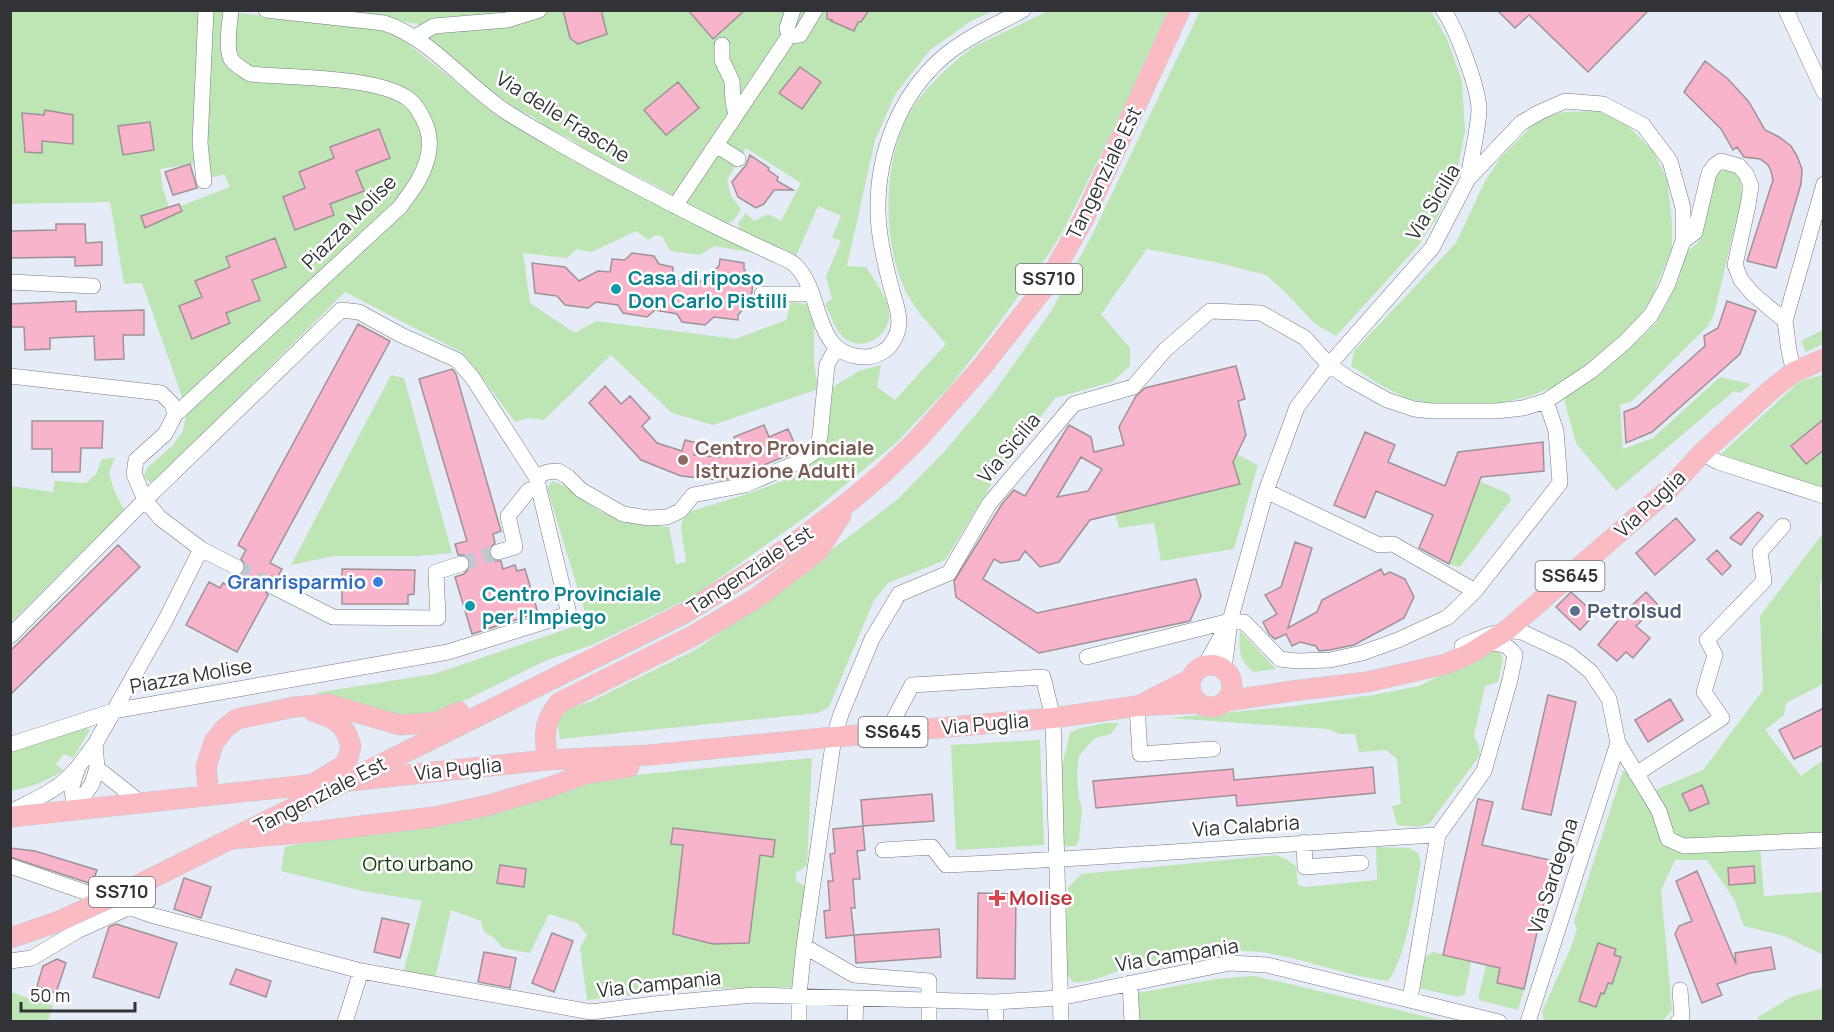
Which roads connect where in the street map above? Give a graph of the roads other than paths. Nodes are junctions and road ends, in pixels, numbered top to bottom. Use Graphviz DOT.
graph roads {
  1 [pos="206,10"];
  2 [pos="231,10"];
  3 [pos="266,10"];
  4 [pos="539,10"];
  5 [pos="793,10"];
  6 [pos="815,10"];
  7 [pos="1023,10"];
  8 [pos="1180,10"];
  9 [pos="1443,10"];
  10 [pos="1786,10"];
  11 [pos="789,36"];
  12 [pos="415,37"];
  13 [pos="722,45"];
  14 [pos="1824,92"];
  15 [pos="736,115"];
  16 [pos="716,145"];
  17 [pos="738,159"];
  18 [pos="1468,179"];
  19 [pos="204,181"];
  20 [pos="1824,184"];
  21 [pos="675,206"];
  22 [pos="1683,241"];
  23 [pos="10,282"];
  24 [pos="93,286"];
  25 [pos="762,294"];
  26 [pos="811,294"];
  27 [pos="1785,321"];
  28 [pos="836,348"];
  29 [pos="1824,359"];
  30 [pos="1329,365"];
  31 [pos="1794,372"];
  32 [pos="10,376"];
  33 [pos="1546,401"];
  34 [pos="175,415"];
  35 [pos="1702,453"];
  36 [pos="538,482"];
  37 [pos="1266,490"];
  38 [pos="1824,496"];
  39 [pos="145,500"];
  40 [pos="850,501"];
  41 [pos="1783,526"];
  42 [pos="201,549"];
  43 [pos="498,552"];
  44 [pos="461,564"];
  45 [pos="236,567"];
  46 [pos="272,586"];
  47 [pos="1475,591"];
  48 [pos="1541,601"];
  49 [pos="1230,621"];
  50 [pos="1506,631"];
  51 [pos="10,636"];
  52 [pos="1487,643"];
  53 [pos="1544,643"];
  54 [pos="1462,646"];
  55 [pos="1087,657"];
  56 [pos="584,662"];
  57 [pos="1419,670"];
  58 [pos="1198,672"];
  59 [pos="1228,675"];
  60 [pos="1292,691"];
  61 [pos="1226,701"];
  62 [pos="1198,703"];
  63 [pos="1137,706"];
  64 [pos="294,707"];
  65 [pos="113,711"];
  66 [pos="1053,718"];
  67 [pos="887,732"];
  68 [pos="834,737"];
  69 [pos="10,743"];
  70 [pos="1618,743"];
  71 [pos="94,744"];
  72 [pos="1213,749"];
  73 [pos="648,755"];
  74 [pos="547,760"];
  75 [pos="78,767"];
  76 [pos="97,768"];
  77 [pos="1636,774"];
  78 [pos="208,795"];
  79 [pos="141,803"];
  80 [pos="74,810"];
  81 [pos="10,815"];
  82 [pos="1438,836"];
  83 [pos="232,839"];
  84 [pos="1824,840"];
  85 [pos="1304,842"];
  86 [pos="883,850"];
  87 [pos="1057,860"];
  88 [pos="1361,863"];
  89 [pos="10,866"];
  90 [pos="128,908"];
  91 [pos="10,938"];
  92 [pos="804,946"];
  93 [pos="10,961"];
  94 [pos="361,971"];
  95 [pos="1130,983"];
  96 [pos="1680,990"];
  97 [pos="799,995"];
  98 [pos="856,998"];
  99 [pos="1059,998"];
  100 [pos="1410,999"];
  101 [pos="928,1000"];
  102 [pos="995,1002"];
  103 [pos="345,1022"];
  104 [pos="799,1022"];
  105 [pos="855,1022"];
  106 [pos="929,1022"];
  107 [pos="996,1022"];
  108 [pos="1060,1022"];
  109 [pos="1132,1022"];
  110 [pos="1499,1022"];
  111 [pos="1528,1022"];
  112 [pos="1678,1022"];
  1 -- 19 [label="street"];
  2 -- 34 [label="street, Piazza Molise"];
  3 -- 12 [label="street, Via delle Frasche"];
  4 -- 12 [label="street"];
  5 -- 11 [label="street"];
  6 -- 11 [label="street"];
  7 -- 28 [label="street"];
  8 -- 40 [label="main road, Tangenziale Est / SS710"];
  9 -- 18 [label="street"];
  10 -- 14 [label="street"];
  11 -- 15 [label="street"];
  12 -- 21 [label="street, Via delle Frasche"];
  13 -- 15 [label="street"];
  15 -- 16 [label="street"];
  16 -- 17 [label="street"];
  16 -- 21 [label="street"];
  18 -- 22 [label="street, Via Sicilia"];
  18 -- 30 [label="street, Via Sicilia"];
  20 -- 27 [label="street"];
  21 -- 26 [label="street, Via delle Frasche"];
  22 -- 27 [label="street"];
  22 -- 33 [label="street, Via Sicilia"];
  23 -- 24 [label="street"];
  25 -- 26 [label="street"];
  26 -- 28 [label="street, Via delle Frasche"];
  27 -- 31 [label="street"];
  28 -- 36 [label="street"];
  29 -- 31 [label="main road, Via Puglia / SS645"];
  30 -- 33 [label="street, Via Sicilia"];
  30 -- 37 [label="street, Via Sicilia"];
  30 -- 68 [label="street, Via Sicilia"];
  31 -- 35 [label="main road, Via Puglia / SS645"];
  32 -- 34 [label="street"];
  33 -- 47 [label="street"];
  34 -- 39 [label="street, Piazza Molise"];
  35 -- 38 [label="street"];
  35 -- 48 [label="main road, Via Puglia / SS645"];
  35 -- 54 [label="main road, Via Puglia / SS645"];
  36 -- 39 [label="street, Piazza Molise"];
  36 -- 43 [label="street"];
  36 -- 65 [label="street, Piazza Molise"];
  37 -- 47 [label="street"];
  37 -- 49 [label="street, Via Sicilia"];
  39 -- 42 [label="street, Piazza Molise"];
  39 -- 51 [label="street, Piazza Molise"];
  40 -- 56 [label="main road, Tangenziale Est / SS710"];
  40 -- 74 [label="main road"];
  41 -- 77 [label="street"];
  42 -- 45 [label="street, Piazza Molise"];
  42 -- 65 [label="street, Piazza Molise"];
  44 -- 46 [label="street"];
  47 -- 49 [label="street"];
  48 -- 50 [label="main road, Via Puglia / SS645"];
  48 -- 53 [label="street, Via Sardegna"];
  49 -- 55 [label="street"];
  49 -- 58 [label="street, Via Sicilia"];
  49 -- 59 [label="street, Via Sicilia"];
  50 -- 52 [label="main road, Via Puglia / SS645"];
  50 -- 53 [label="street, Via Sardegna"];
  50 -- 54 [label="street"];
  52 -- 53 [label="street, Via Sardegna"];
  52 -- 57 [label="main road, Via Puglia / SS645"];
  52 -- 82 [label="street"];
  53 -- 70 [label="street, Via Sardegna"];
  54 -- 57 [label="main road, Via Puglia / SS645"];
  56 -- 64 [label="main road"];
  56 -- 83 [label="main road, Tangenziale Est / SS710, bridge"];
  57 -- 60 [label="main road, Via Puglia / SS645"];
  58 -- 59 [label="main road, SS645"];
  58 -- 62 [label="main road"];
  58 -- 63 [label="main road, Via Puglia / SS645"];
  59 -- 60 [label="main road, Via Puglia / SS645"];
  59 -- 61 [label="main road"];
  60 -- 61 [label="main road, Via Puglia / SS645"];
  61 -- 62 [label="main road, SS645"];
  62 -- 63 [label="main road, Via Puglia / SS645"];
  63 -- 66 [label="main road, Via Puglia / SS645"];
  63 -- 72 [label="street"];
  64 -- 78 [label="main road"];
  64 -- 83 [label="main road, bridge"];
  65 -- 69 [label="street, Piazza Molise"];
  65 -- 71 [label="street, Piazza Molise"];
  66 -- 67 [label="main road, Via Puglia / SS645"];
  66 -- 67 [label="street"];
  66 -- 87 [label="street"];
  67 -- 68 [label="main road, Via Puglia / SS645"];
  68 -- 73 [label="main road, Via Puglia / SS645"];
  68 -- 92 [label="street"];
  70 -- 77 [label="street, Via Sardegna"];
  70 -- 111 [label="street, Via Sardegna"];
  71 -- 75 [label="street, Piazza Molise"];
  71 -- 76 [label="street"];
  73 -- 74 [label="main road, Via Puglia / SS645"];
  73 -- 83 [label="main road"];
  74 -- 78 [label="main road, Via Puglia / SS645"];
  75 -- 80 [label="street"];
  75 -- 81 [label="street"];
  76 -- 79 [label="street"];
  76 -- 80 [label="street"];
  77 -- 84 [label="street, Via Sardegna"];
  78 -- 79 [label="main road, Via Puglia"];
  79 -- 80 [label="main road, Via Puglia"];
  80 -- 81 [label="main road, Via Puglia"];
  82 -- 85 [label="street, Via Calabria"];
  82 -- 100 [label="street"];
  83 -- 91 [label="main road, Tangenziale Est / SS710, bridge"];
  85 -- 87 [label="street, Via Calabria"];
  85 -- 88 [label="street"];
  86 -- 87 [label="street, Via Calabria"];
  87 -- 99 [label="street"];
  89 -- 90 [label="street, Via Campania"];
  90 -- 93 [label="street"];
  90 -- 94 [label="street, Via Campania"];
  92 -- 97 [label="street"];
  92 -- 101 [label="street"];
  94 -- 97 [label="street, Via Campania"];
  94 -- 103 [label="street"];
  95 -- 99 [label="street, Via Campania"];
  95 -- 100 [label="street, Via Campania"];
  95 -- 109 [label="street"];
  96 -- 112 [label="street"];
  97 -- 98 [label="street, Via Campania"];
  97 -- 104 [label="street"];
  98 -- 101 [label="street, Via Campania"];
  98 -- 105 [label="street"];
  99 -- 102 [label="street, Via Campania"];
  99 -- 108 [label="street"];
  100 -- 110 [label="street, Via Campania"];
  101 -- 102 [label="street, Via Campania"];
  101 -- 106 [label="street"];
  102 -- 107 [label="street"];
}
